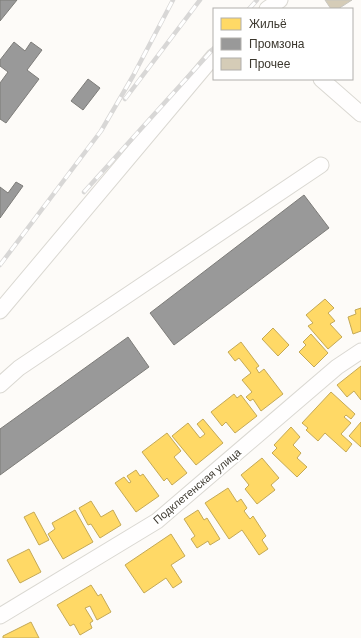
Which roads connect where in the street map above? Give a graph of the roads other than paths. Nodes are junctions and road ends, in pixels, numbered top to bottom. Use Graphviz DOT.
graph roads {
  1 [pos="280,0"];
  2 [pos="268,8"];
  3 [pos="213,57"];
  4 [pos="322,80"];
  5 [pos="361,114"];
  6 [pos="321,165"];
  7 [pos="0,312"];
  8 [pos="361,351"];
  9 [pos="0,385"];
  10 [pos="0,616"];
  1 -- 2 [label="street"];
  3 -- 7 [label="street"];
  4 -- 5 [label="street"];
  6 -- 9 [label="street"];
  8 -- 10 [label="street, Подклетенская улица"];
}
